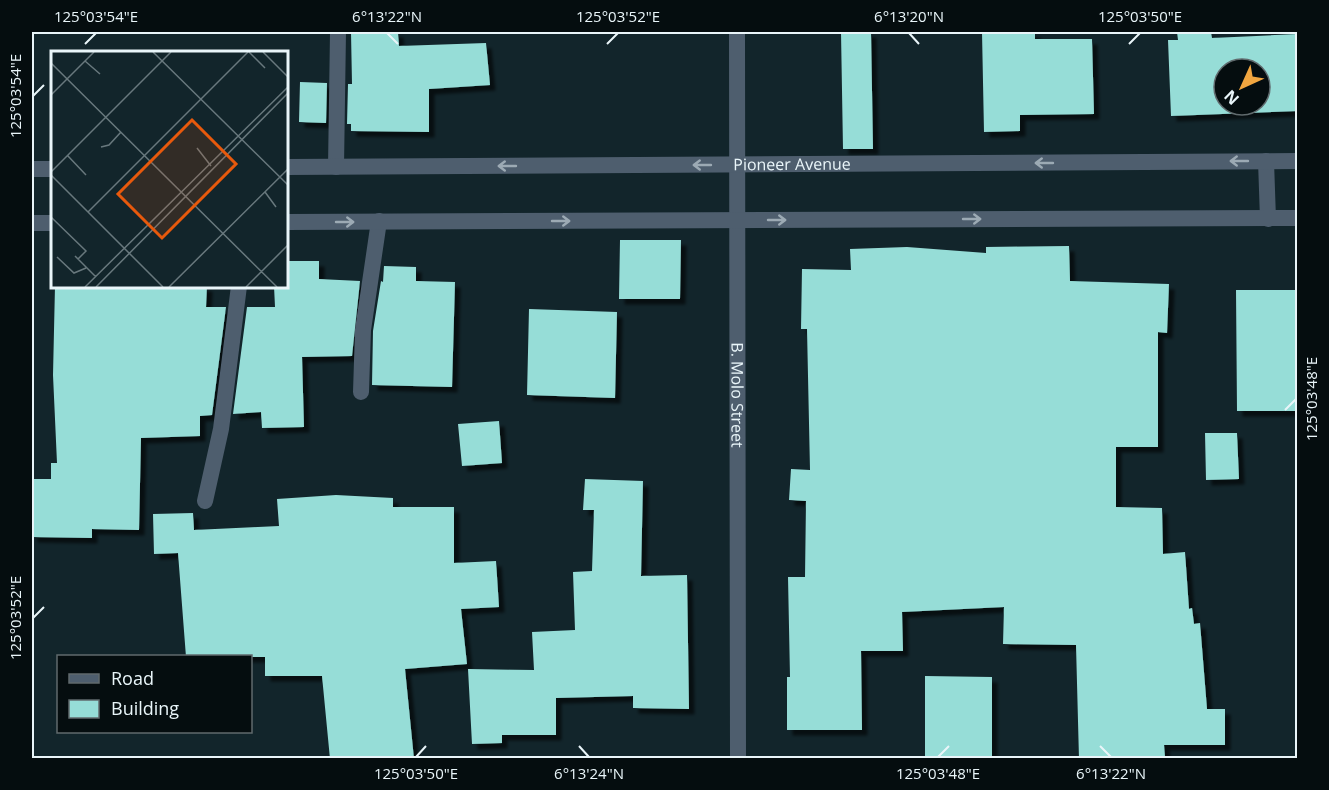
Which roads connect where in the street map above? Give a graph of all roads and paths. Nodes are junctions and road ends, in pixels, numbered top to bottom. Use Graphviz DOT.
graph roads {
  1 [pos="338,32"];
  2 [pos="737,32"];
  3 [pos="1266,161"];
  4 [pos="1298,161"];
  5 [pos="736,165"];
  6 [pos="288,167"];
  7 [pos="336,167"];
  8 [pos="32,169"];
  9 [pos="51,169"];
  10 [pos="1298,218"];
  11 [pos="1268,219"];
  12 [pos="735,220"];
  13 [pos="379,221"];
  14 [pos="288,222"];
  15 [pos="32,223"];
  16 [pos="51,223"];
  17 [pos="239,288"];
  18 [pos="361,392"];
  19 [pos="205,501"];
  20 [pos="738,759"];
  1 -- 7 [label="street"];
  2 -- 5 [label="street, B. Molo Street"];
  3 -- 4 [label="street, Pioneer Avenue"];
  3 -- 5 [label="street, Pioneer Avenue, one-way"];
  3 -- 11 [label="street"];
  5 -- 7 [label="street, Pioneer Avenue, one-way"];
  5 -- 12 [label="street, B. Molo Street"];
  6 -- 7 [label="street, Pioneer Avenue"];
  8 -- 9 [label="street"];
  10 -- 11 [label="street"];
  12 -- 11 [label="street, one-way"];
  13 -- 12 [label="street, one-way"];
  12 -- 20 [label="street, B. Molo Street"];
  14 -- 13 [label="street, one-way"];
  13 -- 18 [label="street"];
  15 -- 16 [label="street"];
  17 -- 19 [label="street"];
}
